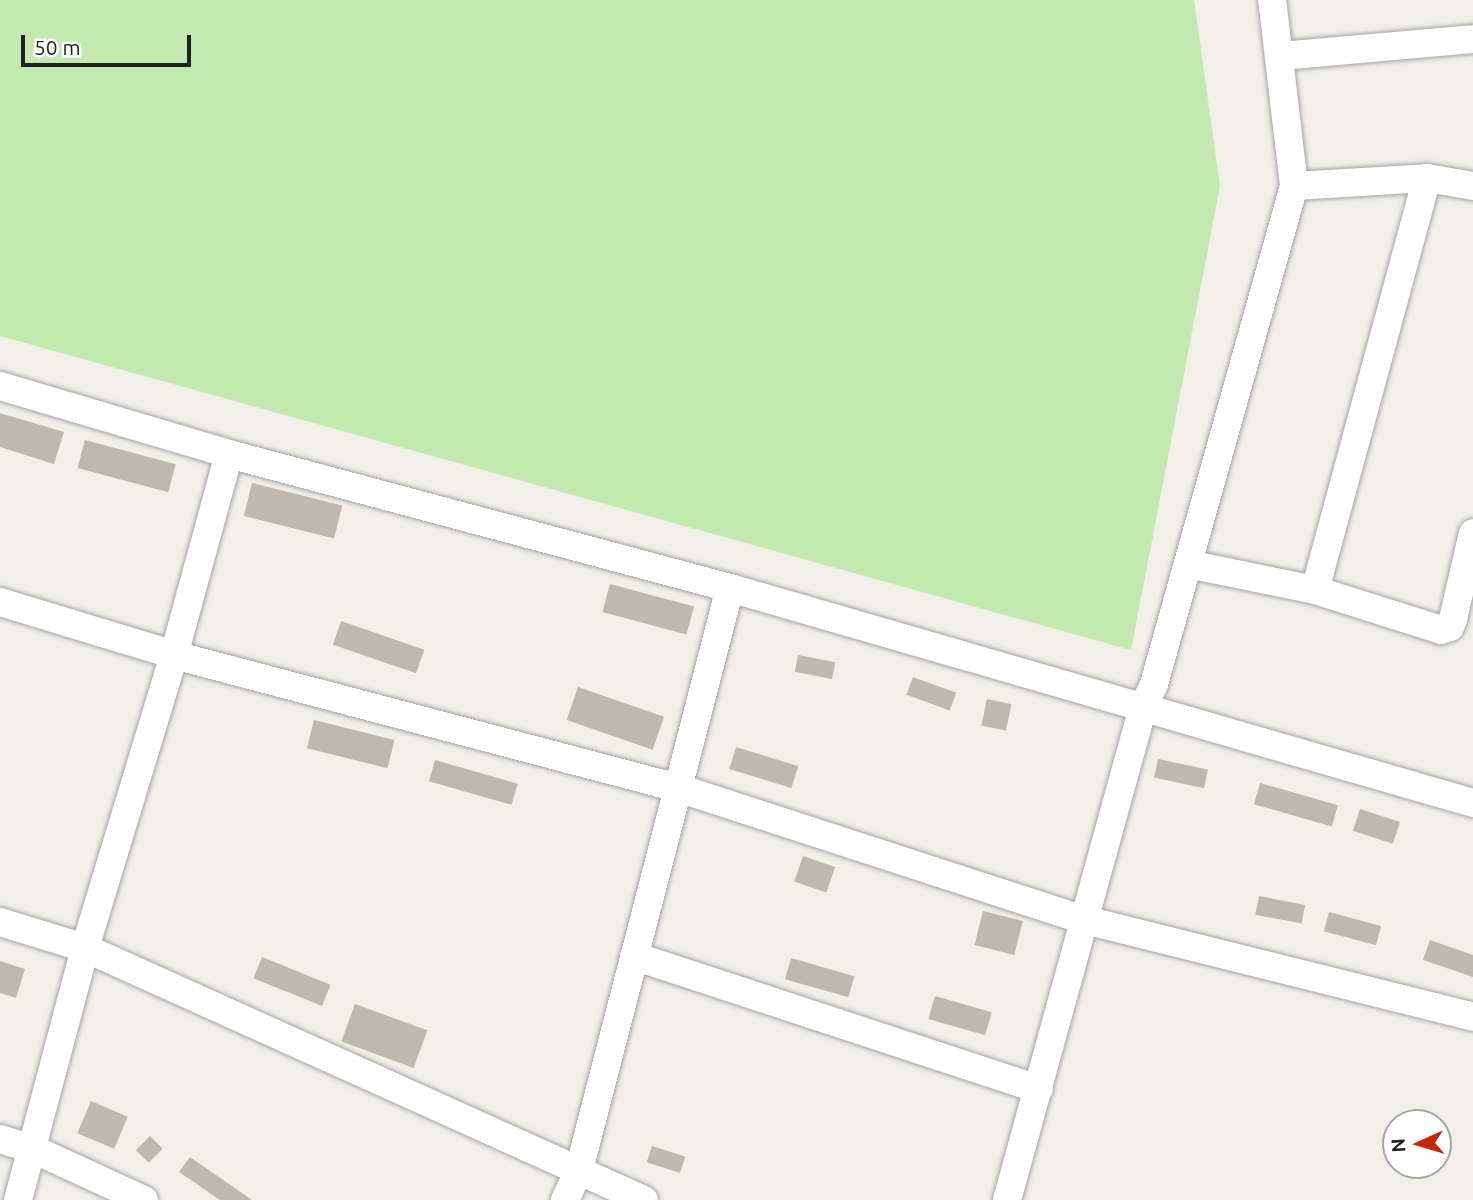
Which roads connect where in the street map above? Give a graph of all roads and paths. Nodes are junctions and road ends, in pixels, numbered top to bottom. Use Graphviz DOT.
graph roads {
  1 [pos="1272,0"];
  2 [pos="1473,39"];
  3 [pos="1280,56"];
  4 [pos="1427,178"];
  5 [pos="1294,186"];
  6 [pos="1473,186"];
  7 [pos="0,386"];
  8 [pos="229,454"];
  9 [pos="1473,533"];
  10 [pos="1188,564"];
  11 [pos="730,588"];
  12 [pos="1315,590"];
  13 [pos="0,602"];
  14 [pos="174,655"];
  15 [pos="1143,707"];
  16 [pos="678,788"];
  17 [pos="1473,803"];
  18 [pos="1085,920"];
  19 [pos="0,922"];
  20 [pos="85,948"];
  21 [pos="634,956"];
  22 [pos="1473,1017"];
  23 [pos="1039,1089"];
  24 [pos="0,1139"];
  25 [pos="33,1149"];
  26 [pos="579,1170"];
  27 [pos="18,1200"];
  28 [pos="144,1200"];
  29 [pos="565,1200"];
  30 [pos="645,1200"];
  31 [pos="1007,1200"];
  1 -- 3 [label="street"];
  2 -- 3 [label="street"];
  3 -- 5 [label="street"];
  4 -- 5 [label="street"];
  4 -- 6 [label="street"];
  4 -- 12 [label="street"];
  5 -- 10 [label="street"];
  7 -- 8 [label="street"];
  8 -- 11 [label="street"];
  8 -- 14 [label="street"];
  9 -- 12 [label="street"];
  10 -- 12 [label="street"];
  10 -- 15 [label="street"];
  11 -- 15 [label="street"];
  11 -- 16 [label="street"];
  13 -- 14 [label="street"];
  14 -- 16 [label="street"];
  14 -- 20 [label="street"];
  15 -- 17 [label="street"];
  15 -- 18 [label="street"];
  16 -- 18 [label="street"];
  16 -- 21 [label="street"];
  18 -- 22 [label="street"];
  18 -- 23 [label="street"];
  19 -- 20 [label="street"];
  20 -- 25 [label="street"];
  20 -- 26 [label="street"];
  21 -- 23 [label="street"];
  21 -- 26 [label="street"];
  23 -- 31 [label="street"];
  24 -- 25 [label="street"];
  25 -- 27 [label="street"];
  25 -- 28 [label="street"];
  26 -- 29 [label="street"];
  26 -- 30 [label="street"];
}
